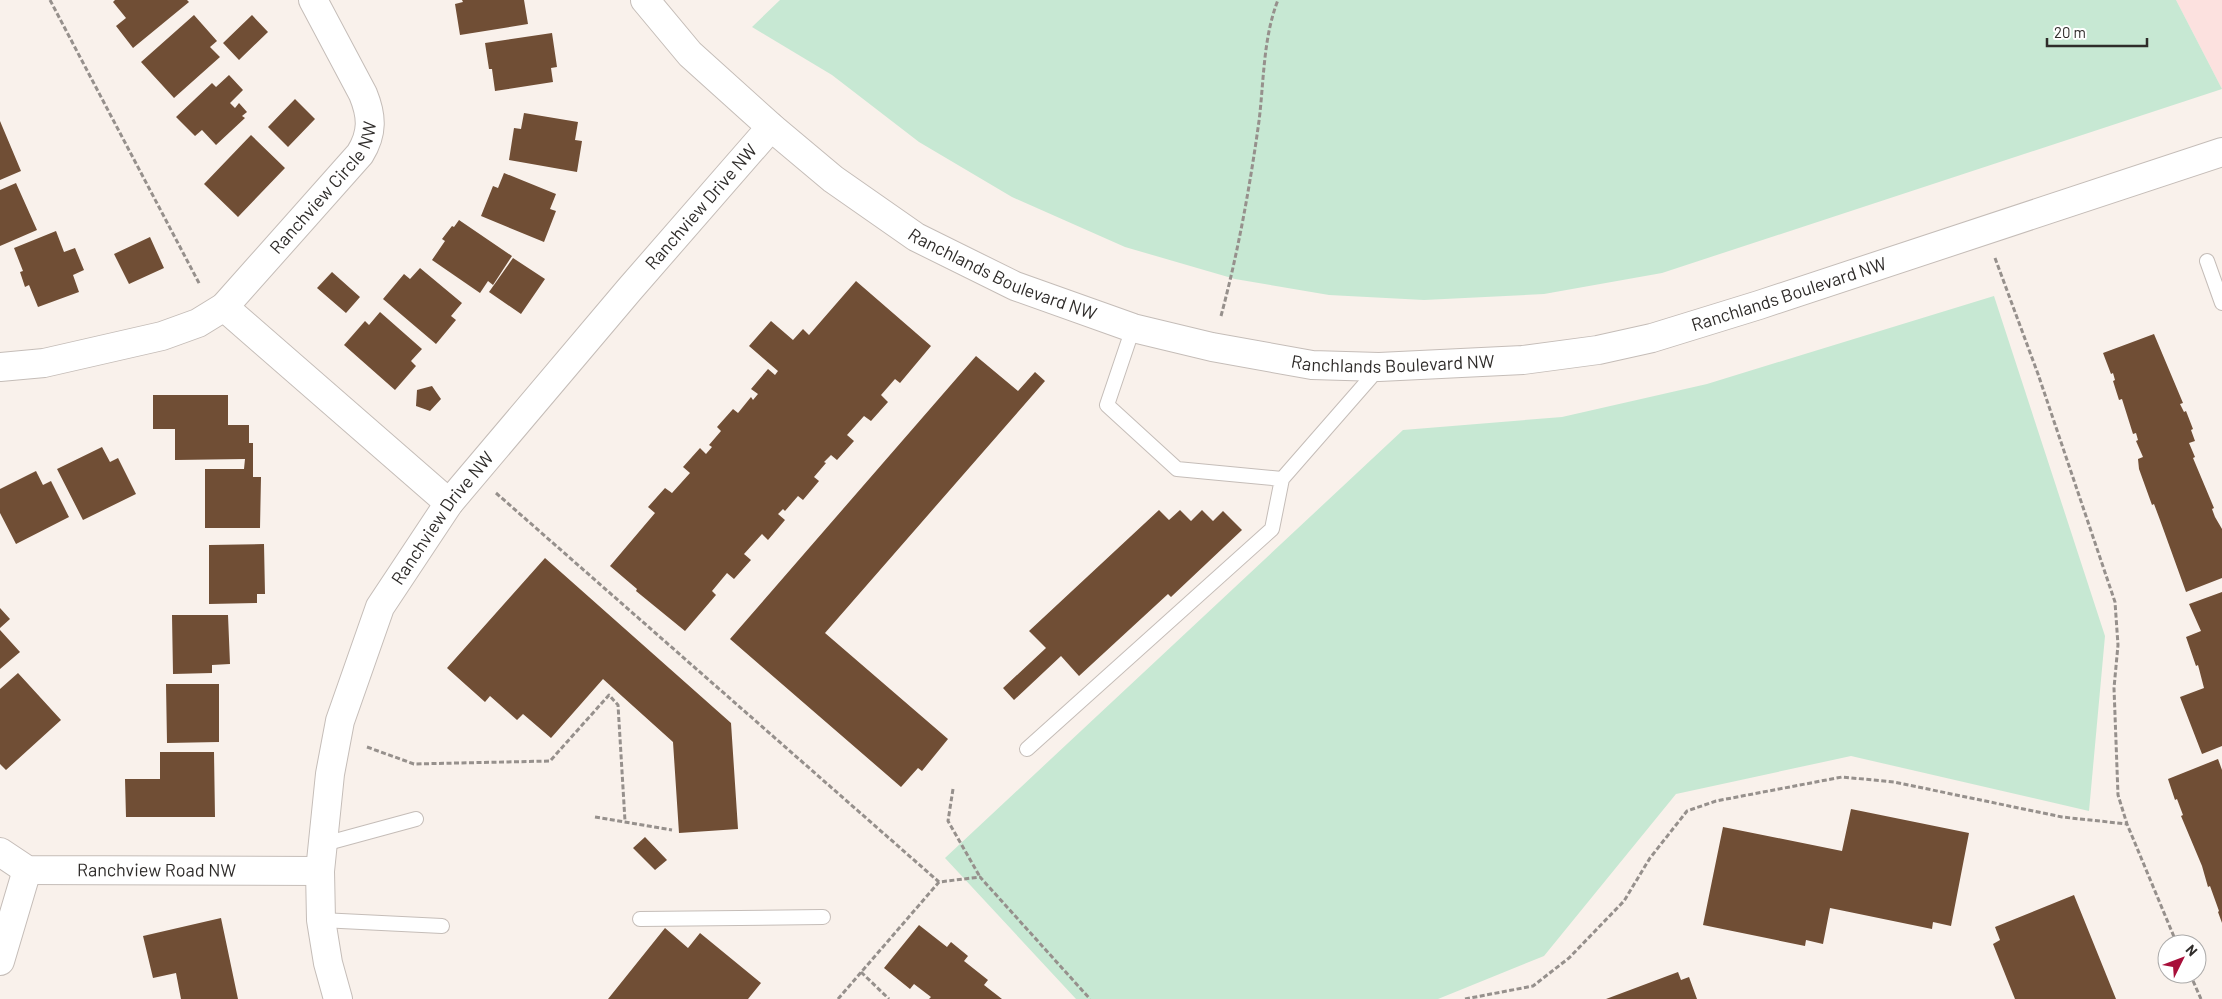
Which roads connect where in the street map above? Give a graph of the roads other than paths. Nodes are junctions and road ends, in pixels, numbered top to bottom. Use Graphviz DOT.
graph roads {
  1 [pos="313,0"];
  2 [pos="645,0"];
  3 [pos="771,127"];
  4 [pos="2222,152"];
  5 [pos="2207,261"];
  6 [pos="2222,303"];
  7 [pos="224,307"];
  8 [pos="1133,328"];
  9 [pos="0,367"];
  10 [pos="1379,367"];
  11 [pos="1282,478"];
  12 [pos="449,502"];
  13 [pos="1027,749"];
  14 [pos="416,819"];
  15 [pos="324,844"];
  16 [pos="0,852"];
  17 [pos="26,870"];
  18 [pos="320,871"];
  19 [pos="823,917"];
  20 [pos="640,919"];
  21 [pos="321,920"];
  22 [pos="442,926"];
  23 [pos="0,962"];
  24 [pos="338,999"];
  1 -- 7 [label="street, Ranchview Circle NW"];
  2 -- 3 [label="street, Ranchlands Boulevard NW"];
  3 -- 8 [label="street, Ranchlands Boulevard NW"];
  3 -- 12 [label="street, Ranchview Drive NW"];
  4 -- 10 [label="street, Ranchlands Boulevard NW"];
  5 -- 6 [label="lane"];
  7 -- 9 [label="street, Ranchview Circle NW"];
  7 -- 12 [label="street"];
  8 -- 10 [label="street, Ranchlands Boulevard NW"];
  8 -- 11 [label="lane"];
  10 -- 11 [label="lane"];
  11 -- 13 [label="lane"];
  12 -- 15 [label="street, Ranchview Drive NW"];
  14 -- 15 [label="lane"];
  15 -- 18 [label="street, Ranchview Drive NW"];
  16 -- 17 [label="street"];
  17 -- 18 [label="street, Ranchview Road NW"];
  17 -- 23 [label="street"];
  18 -- 21 [label="street, Ranchview Drive NW"];
  19 -- 20 [label="lane"];
  21 -- 22 [label="lane"];
  21 -- 24 [label="street, Ranchview Drive NW"];
}
